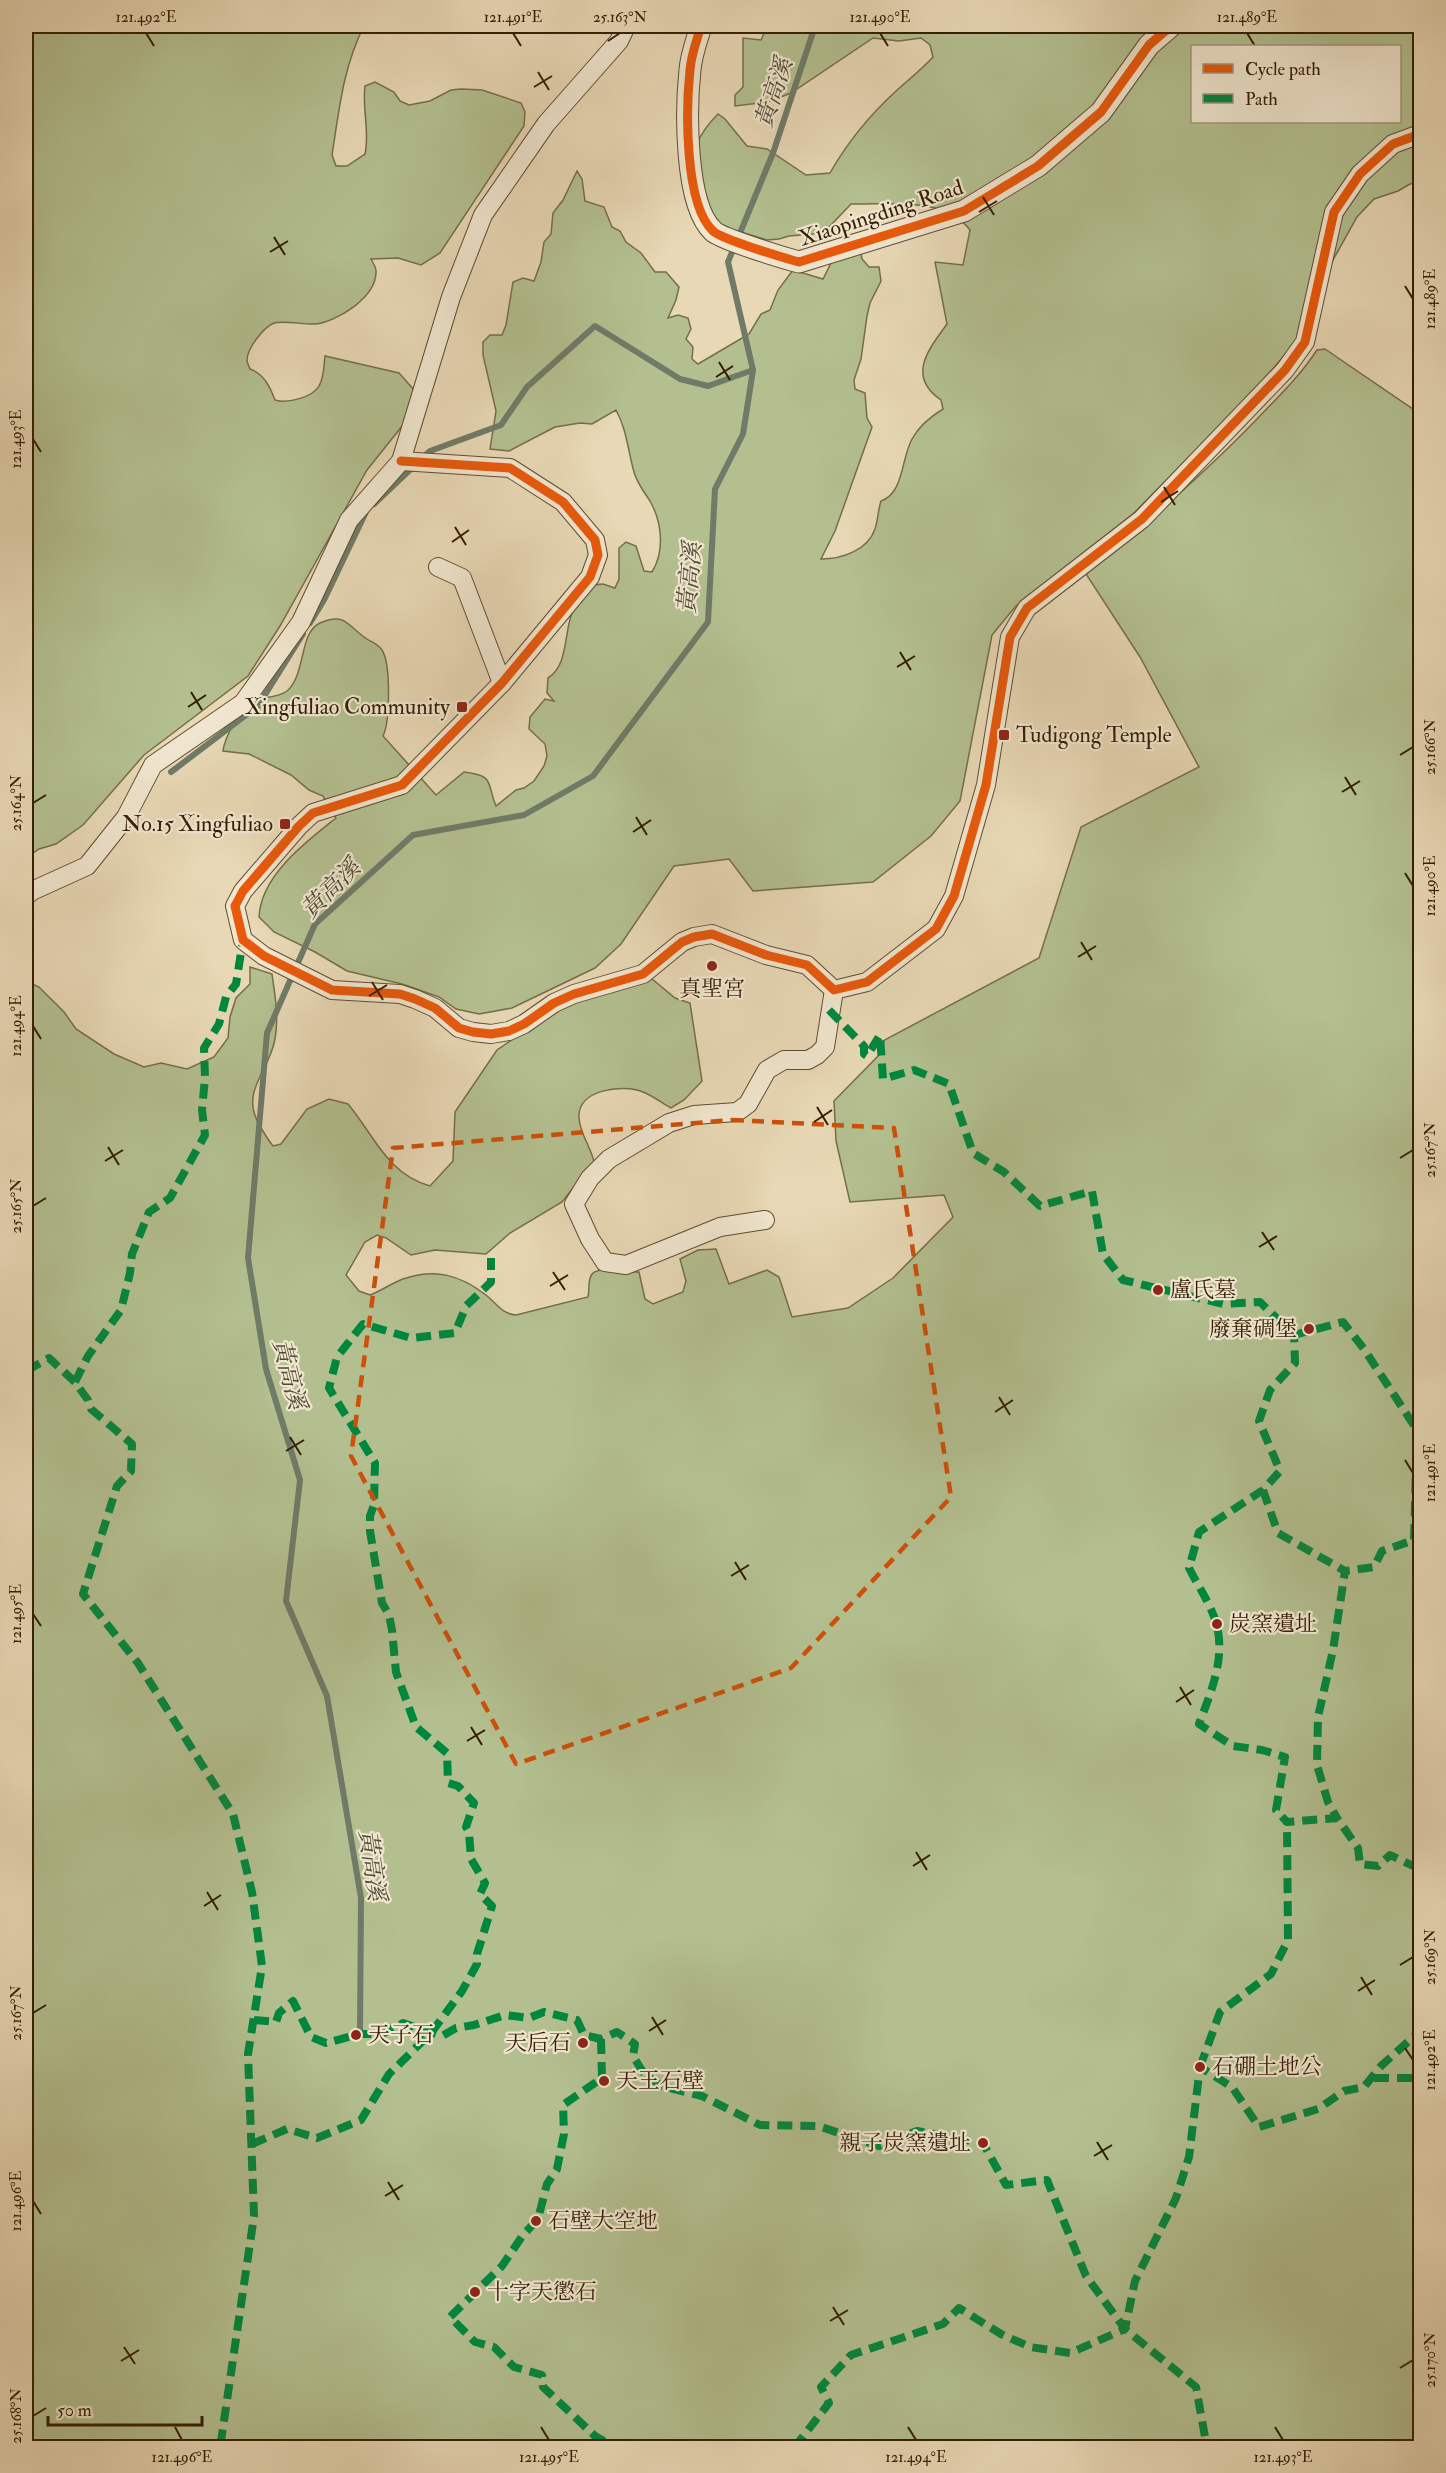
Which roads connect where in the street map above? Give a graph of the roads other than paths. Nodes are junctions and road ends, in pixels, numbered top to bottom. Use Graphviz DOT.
graph roads {
  1 [pos="627,26"];
  2 [pos="701,26"];
  3 [pos="1171,26"];
  4 [pos="1420,134"];
  5 [pos="401,462"];
  6 [pos="438,567"];
  7 [pos="502,683"];
  8 [pos="26,896"];
  9 [pos="834,990"];
  10 [pos="765,1220"];
  1 -- 5 [label="street"];
  2 -- 3 [label="street, Xiaopingding Road"];
  4 -- 9 [label="street"];
  5 -- 7 [label="street"];
  5 -- 8 [label="street"];
  6 -- 7 [label="street"];
  7 -- 9 [label="street"];
  9 -- 10 [label="street"];
}
